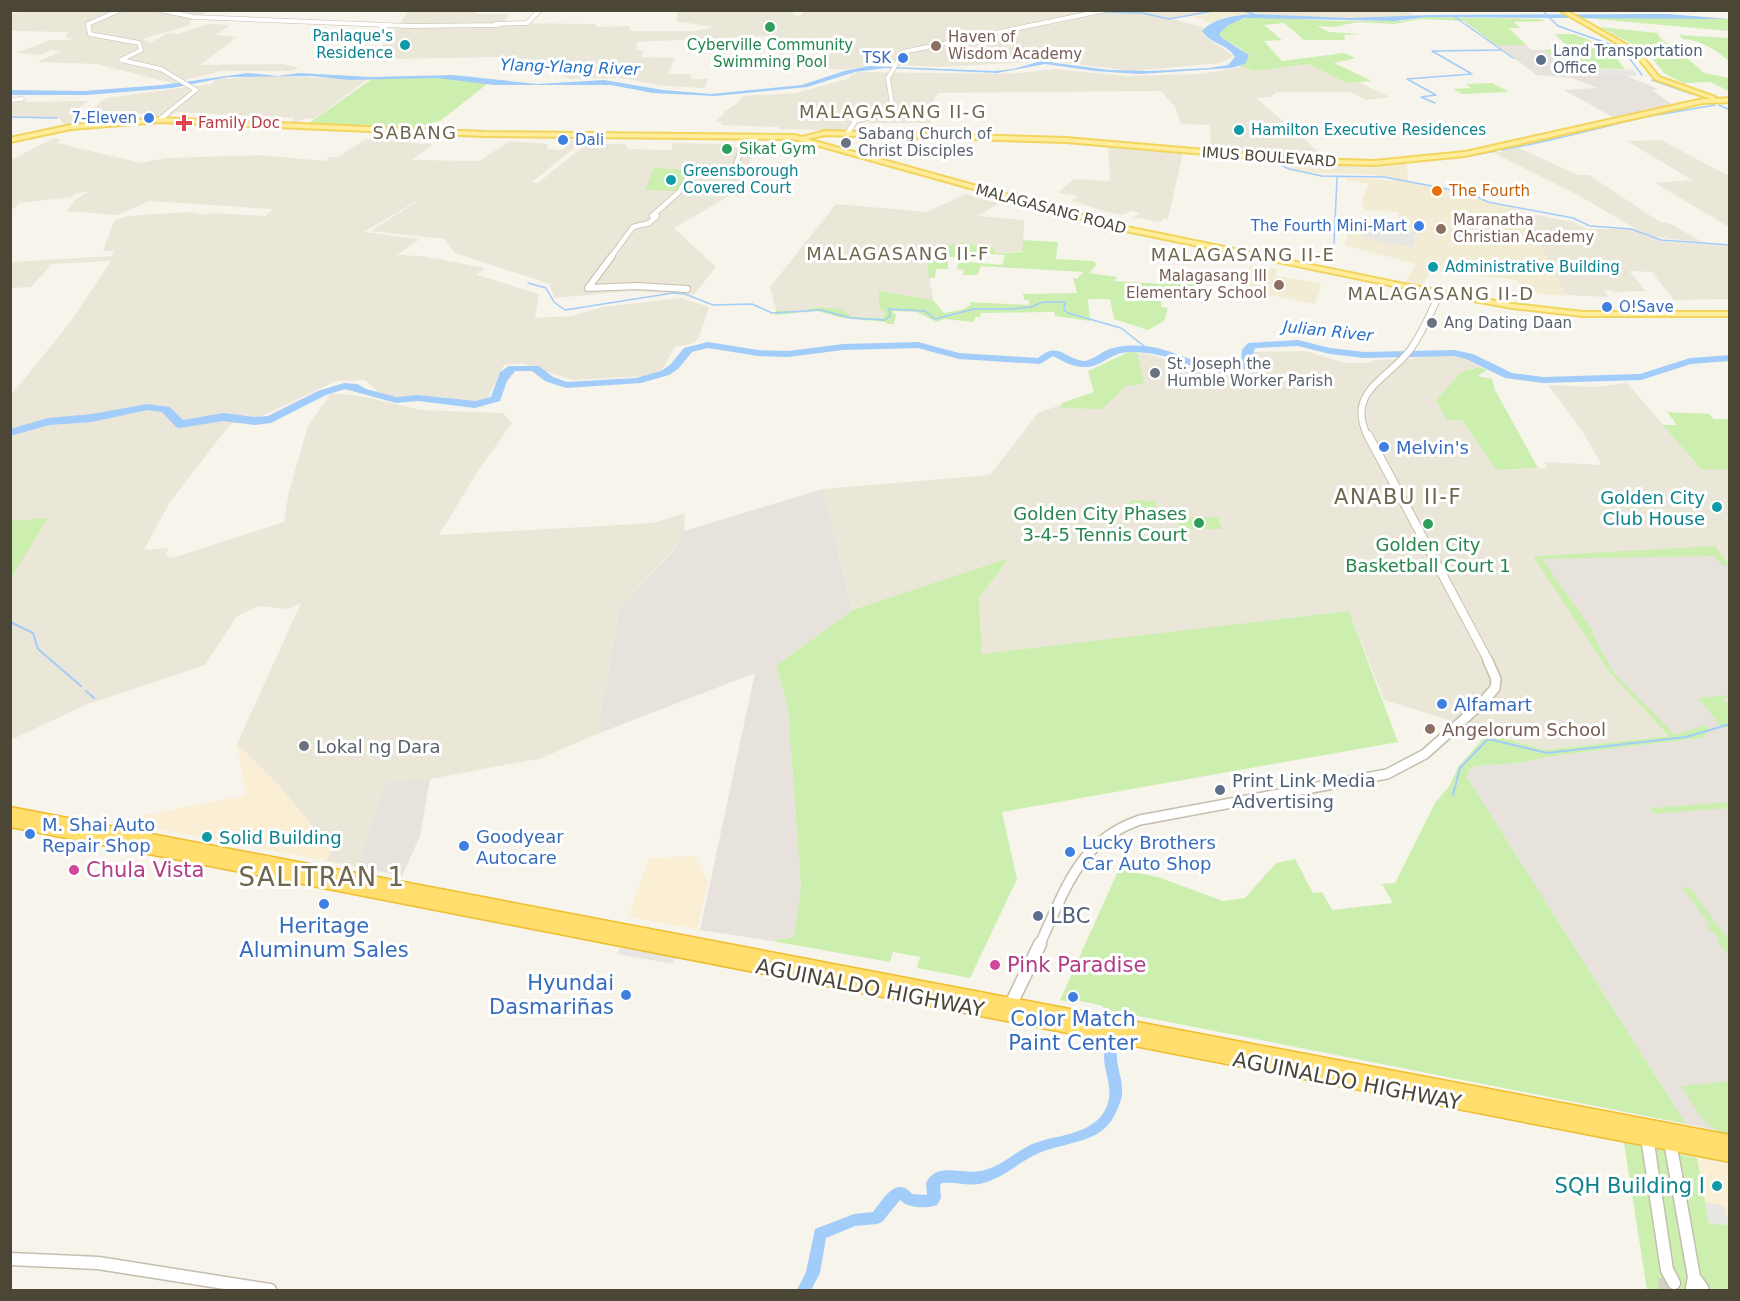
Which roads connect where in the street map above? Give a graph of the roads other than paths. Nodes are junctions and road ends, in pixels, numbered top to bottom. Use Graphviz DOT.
graph roads {
  1 [pos="120,10"];
  2 [pos="160,10"];
  3 [pos="540,10"];
  4 [pos="1106,10"];
  5 [pos="1561,10"];
  6 [pos="1569,13"];
  7 [pos="1581,20"];
  8 [pos="895,63"];
  9 [pos="1661,78"];
  10 [pos="1717,100"];
  11 [pos="1728,100"];
  12 [pos="1730,107"];
  13 [pos="156,120"];
  14 [pos="847,134"];
  15 [pos="804,138"];
  16 [pos="10,140"];
  17 [pos="748,148"];
  18 [pos="687,289"];
  19 [pos="1441,292"];
  20 [pos="1730,314"];
  21 [pos="10,812"];
  22 [pos="10,822"];
  23 [pos="717,953"];
  24 [pos="1011,1004"];
  25 [pos="1651,1133"];
  26 [pos="1672,1143"];
  27 [pos="1730,1143"];
  28 [pos="1730,1154"];
  29 [pos="10,1259"];
  30 [pos="1668,1277"];
  31 [pos="1696,1284"];
  32 [pos="270,1290"];
  1 -- 13 [label="street"];
  2 -- 3 [label="street"];
  4 -- 8 [label="street"];
  5 -- 6 [label="main road"];
  6 -- 7 [label="main road"];
  7 -- 9 [label="main road"];
  7 -- 9 [label="main road"];
  8 -- 14 [label="street"];
  9 -- 10 [label="main road"];
  9 -- 11 [label="main road"];
  10 -- 11 [label="main road, IMUS BOULEVARD"];
  10 -- 12 [label="main road"];
  10 -- 14 [label="main road, IMUS BOULEVARD"];
  13 -- 15 [label="main road"];
  13 -- 16 [label="main road"];
  14 -- 15 [label="main road, IMUS BOULEVARD"];
  15 -- 19 [label="main road, MALAGASANG ROAD"];
  17 -- 18 [label="street"];
  19 -- 20 [label="main road, MALAGASANG ROAD"];
  19 -- 24 [label="street"];
  21 -- 23 [label="highway, AGUINALDO HIGHWAY"];
  22 -- 23 [label="highway, AGUINALDO HIGHWAY"];
  23 -- 24 [label="highway, AGUINALDO HIGHWAY"];
  23 -- 25 [label="highway, AGUINALDO HIGHWAY"];
  24 -- 25 [label="highway, AGUINALDO HIGHWAY"];
  25 -- 26 [label="highway, AGUINALDO HIGHWAY"];
  25 -- 27 [label="highway, AGUINALDO HIGHWAY"];
  25 -- 30 [label="street"];
  26 -- 28 [label="highway, AGUINALDO HIGHWAY"];
  26 -- 31 [label="street"];
  29 -- 32 [label="street"];
}
